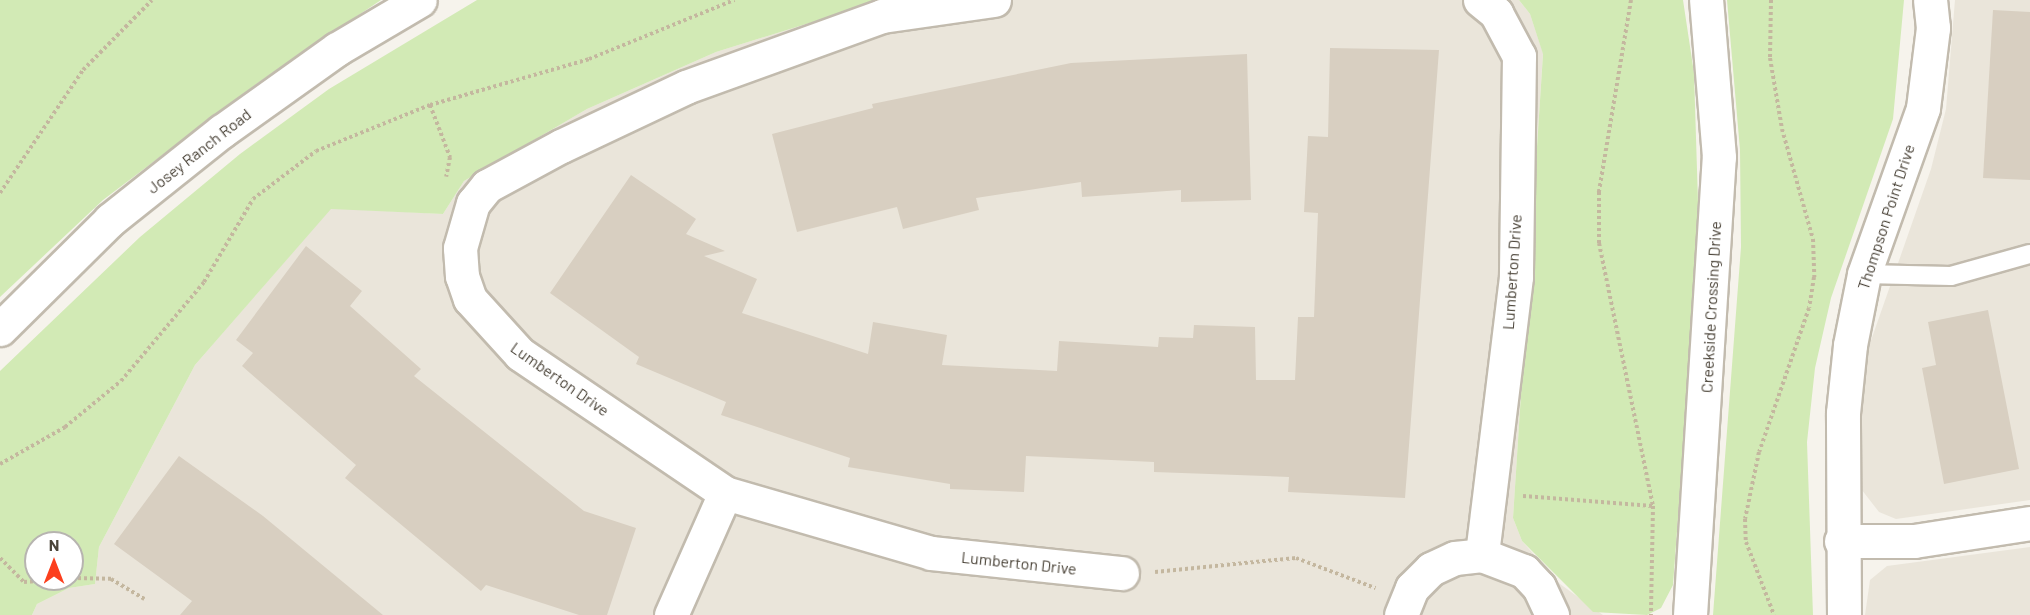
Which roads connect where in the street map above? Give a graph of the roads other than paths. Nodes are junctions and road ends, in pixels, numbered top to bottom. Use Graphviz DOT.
graph roads {
  1 [pos="420,0"];
  2 [pos="994,0"];
  3 [pos="1480,0"];
  4 [pos="1706,0"];
  5 [pos="1930,0"];
  6 [pos="2030,254"];
  7 [pos="1864,274"];
  8 [pos="0,328"];
  9 [pos="725,493"];
  10 [pos="2030,524"];
  11 [pos="1841,541"];
  12 [pos="1482,555"];
  13 [pos="1122,573"];
  14 [pos="1403,609"];
  15 [pos="671,615"];
  16 [pos="1552,615"];
  17 [pos="1690,615"];
  18 [pos="1844,615"];
  1 -- 8 [label="street, Josey Ranch Road"];
  2 -- 9 [label="street, Lumberton Drive"];
  3 -- 12 [label="street, Lumberton Drive"];
  4 -- 17 [label="street, Creekside Crossing Drive"];
  5 -- 7 [label="street, Thompson Point Drive"];
  6 -- 7 [label="lane"];
  7 -- 11 [label="street, Thompson Point Drive"];
  9 -- 13 [label="street, Lumberton Drive"];
  9 -- 15 [label="street"];
  10 -- 11 [label="street"];
  11 -- 18 [label="street, Thompson Point Drive"];
  12 -- 14 [label="street"];
  12 -- 16 [label="street"];
}
